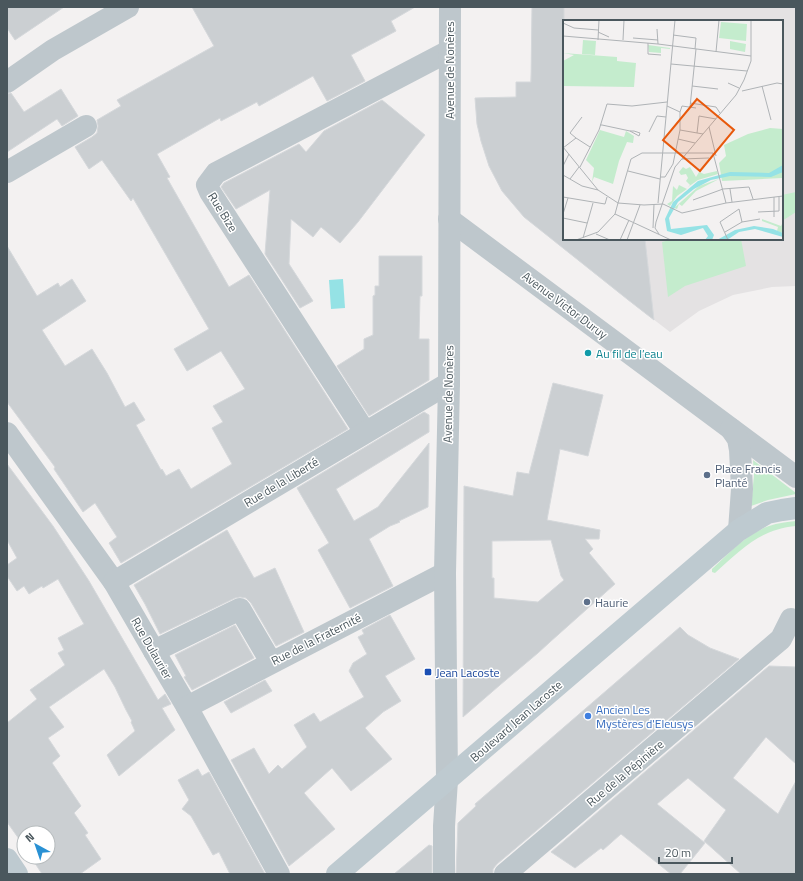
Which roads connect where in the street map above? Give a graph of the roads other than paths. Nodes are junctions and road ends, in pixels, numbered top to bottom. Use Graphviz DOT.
graph roads {
  1 [pos="128,7"];
  2 [pos="450,7"];
  3 [pos="449,51"];
  4 [pos="7,82"];
  5 [pos="86,126"];
  6 [pos="7,172"];
  7 [pos="449,219"];
  8 [pos="449,383"];
  9 [pos="731,429"];
  10 [pos="364,432"];
  11 [pos="7,433"];
  12 [pos="796,477"];
  13 [pos="796,508"];
  14 [pos="739,530"];
  15 [pos="445,573"];
  16 [pos="114,582"];
  17 [pos="791,619"];
  18 [pos="154,651"];
  19 [pos="271,662"];
  20 [pos="187,707"];
  21 [pos="447,780"];
  22 [pos="7,859"];
  23 [pos="18,874"];
  24 [pos="279,874"];
  25 [pos="337,874"];
  26 [pos="444,874"];
  27 [pos="505,874"];
  1 -- 4 [label="street"];
  2 -- 3 [label="street, Avenue de Nonères"];
  3 -- 7 [label="street, Avenue de Nonères"];
  3 -- 10 [label="street, Rue Bize"];
  5 -- 6 [label="street"];
  7 -- 8 [label="street, Avenue de Nonères"];
  7 -- 9 [label="street, Avenue Victor Duruy"];
  8 -- 10 [label="street, Rue de la Liberté"];
  8 -- 15 [label="street, Avenue de Nonères"];
  9 -- 12 [label="street, Avenue Victor Duruy"];
  9 -- 14 [label="street"];
  10 -- 16 [label="street, Rue de la Liberté"];
  11 -- 16 [label="street, Rue Dulaurier"];
  13 -- 14 [label="main road"];
  14 -- 21 [label="main road, Boulevard Jean Lacoste"];
  15 -- 19 [label="street, Rue de la Fraternité"];
  15 -- 21 [label="street, Avenue de Nonères"];
  16 -- 18 [label="street, Rue Dulaurier"];
  17 -- 27 [label="street, Rue de la Pépinière"];
  18 -- 19 [label="street"];
  18 -- 20 [label="street, Rue Dulaurier"];
  19 -- 20 [label="street, Rue de la Fraternité"];
  20 -- 24 [label="street, Rue Dulaurier"];
  21 -- 25 [label="main road, Boulevard Jean Lacoste"];
  21 -- 26 [label="street, Avenue de Nonères"];
  22 -- 23 [label="main road"];
}
